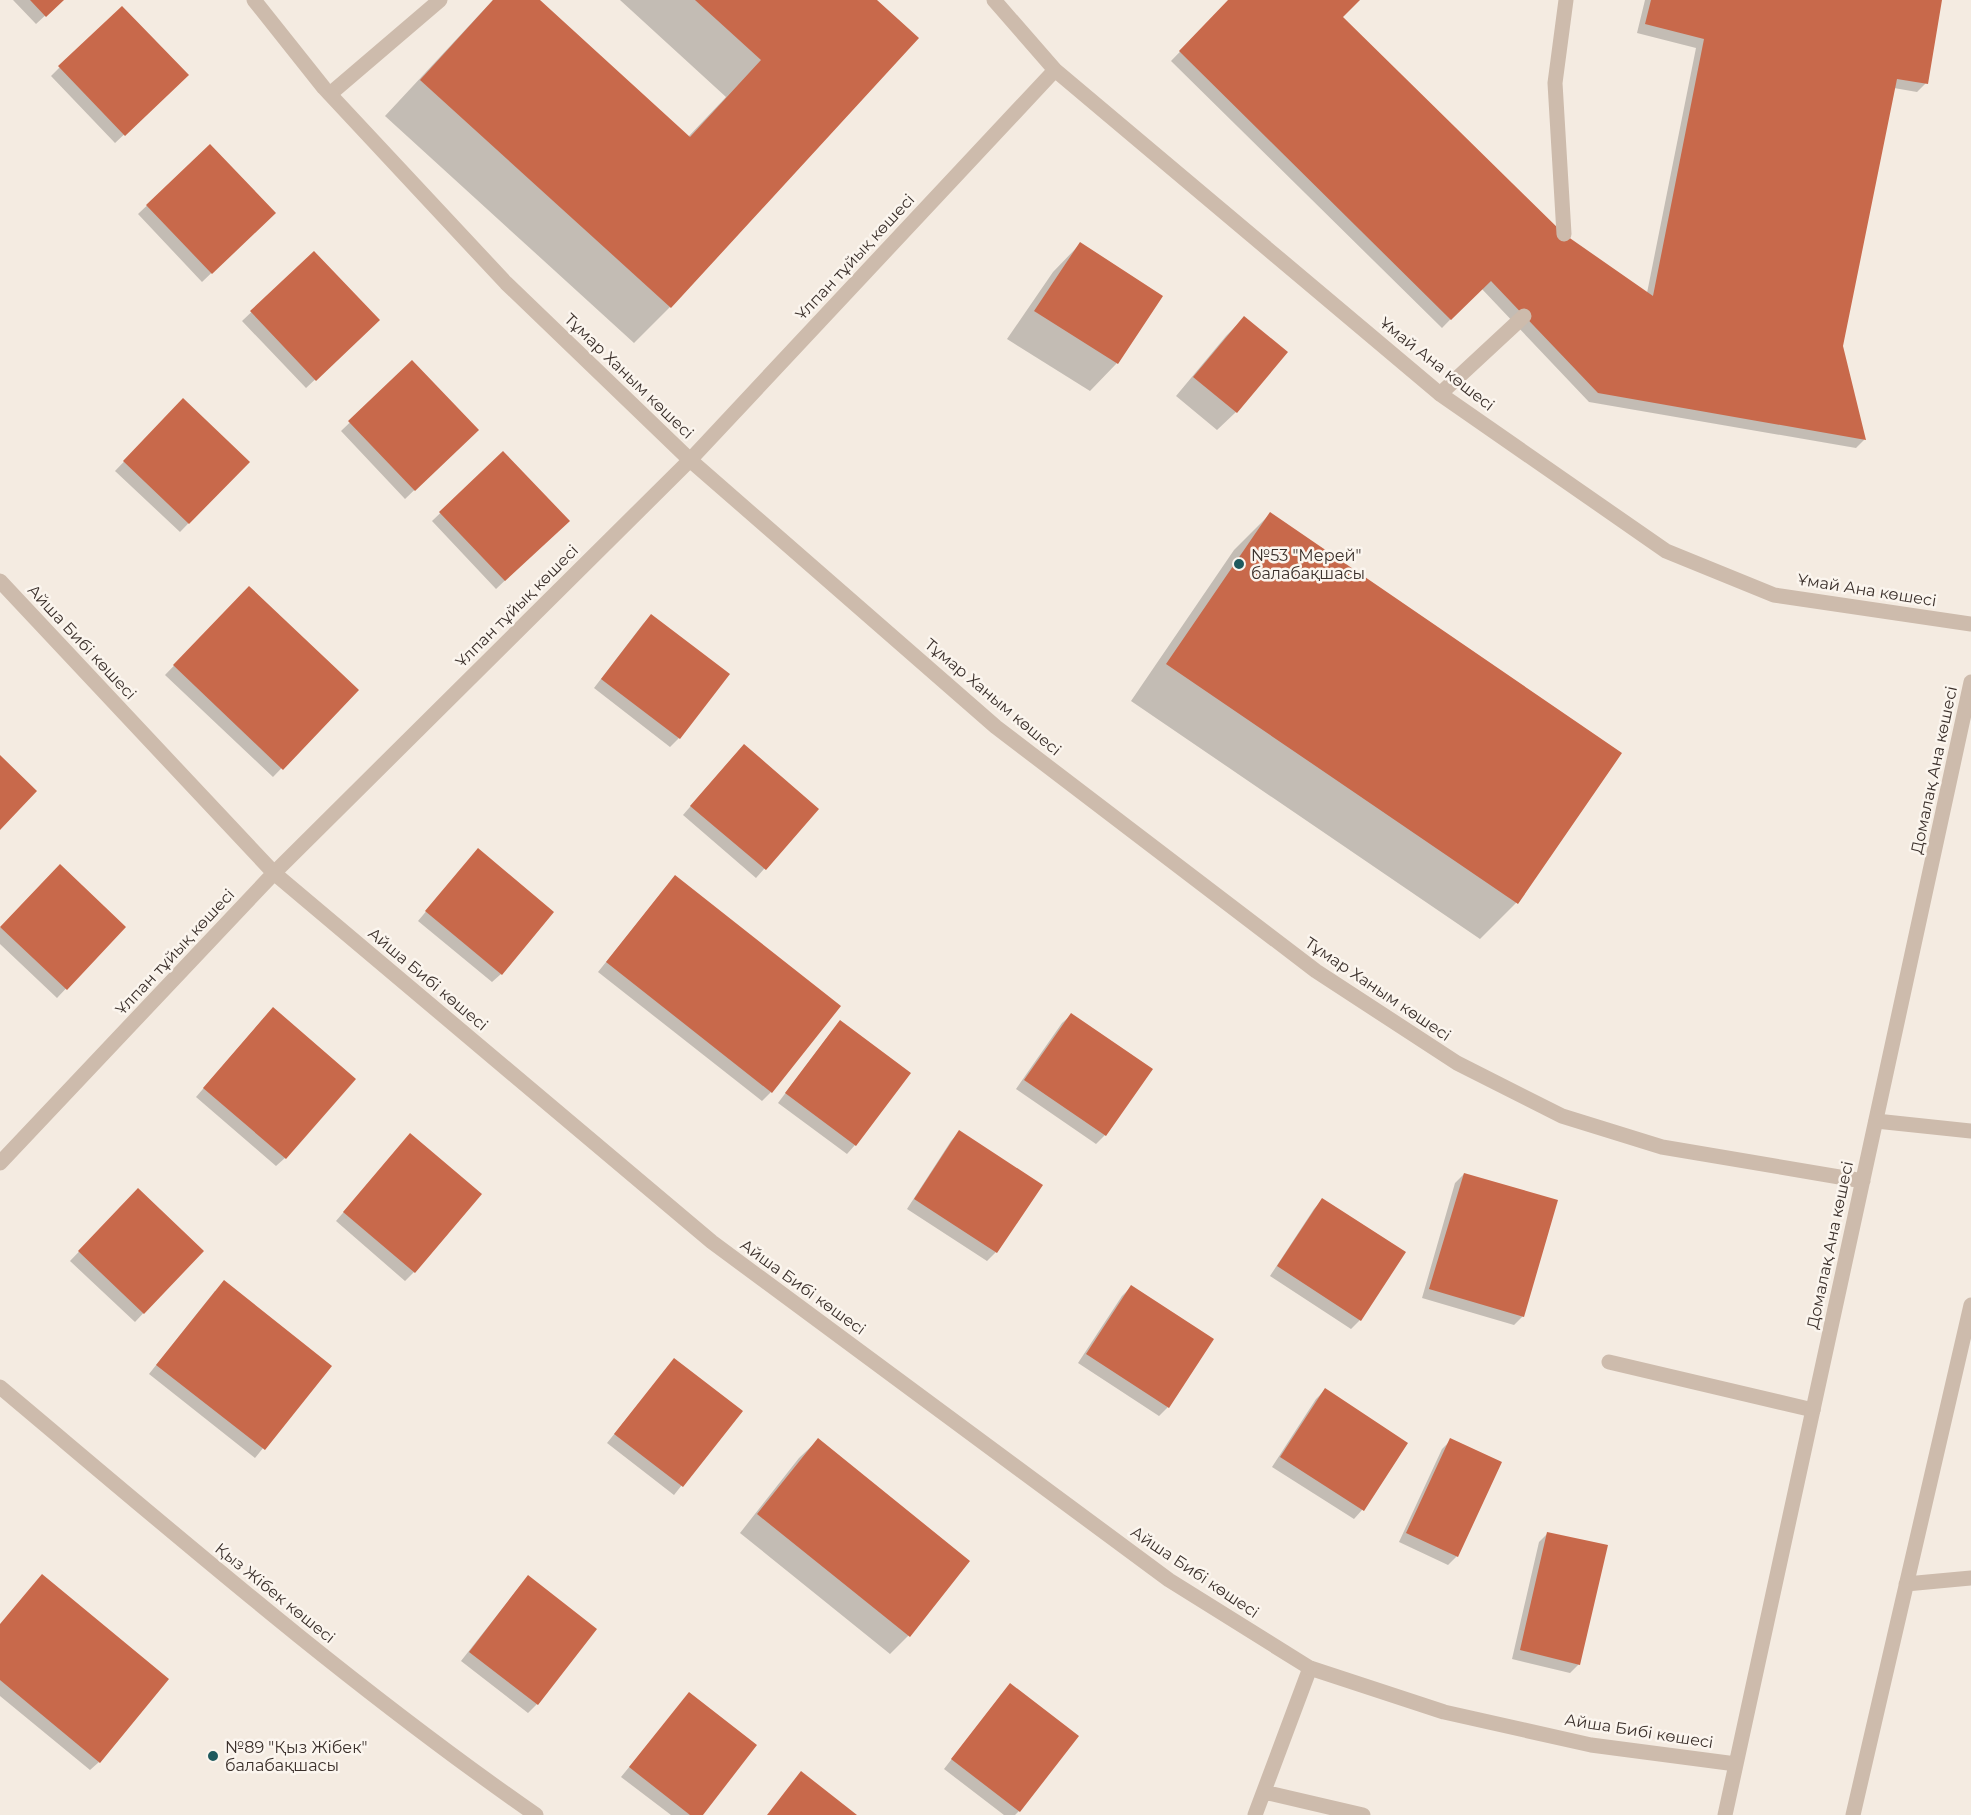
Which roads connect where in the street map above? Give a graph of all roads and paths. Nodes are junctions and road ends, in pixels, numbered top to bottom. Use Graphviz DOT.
graph roads {
  1 [pos="254,0"];
  2 [pos="440,0"];
  3 [pos="994,0"];
  4 [pos="1566,0"];
  5 [pos="1055,70"];
  6 [pos="330,94"];
  7 [pos="1564,234"];
  8 [pos="1524,316"];
  9 [pos="1440,394"];
  10 [pos="690,460"];
  11 [pos="0,581"];
  12 [pos="1971,624"];
  13 [pos="1971,682"];
  14 [pos="274,873"];
  15 [pos="1876,1121"];
  16 [pos="1971,1131"];
  17 [pos="0,1163"];
  18 [pos="1863,1181"];
  19 [pos="1971,1305"];
  20 [pos="1609,1362"];
  21 [pos="0,1387"];
  22 [pos="1813,1410"];
  23 [pos="1971,1578"];
  24 [pos="1906,1584"];
  25 [pos="1310,1668"];
  26 [pos="1736,1764"];
  27 [pos="1264,1792"];
  28 [pos="536,1815"];
  29 [pos="1255,1815"];
  30 [pos="1363,1815"];
  31 [pos="1725,1815"];
  32 [pos="1853,1815"];
  1 -- 6 [label="street, Тұмар Ханым көшесі"];
  2 -- 6 [label="street"];
  3 -- 5 [label="street, Ұмай Ана көшесі"];
  4 -- 7 [label="street"];
  5 -- 9 [label="street, Ұмай Ана көшесі"];
  5 -- 10 [label="street, Ұлпан тұйық көшесі"];
  6 -- 10 [label="street, Тұмар Ханым көшесі"];
  8 -- 9 [label="street"];
  9 -- 12 [label="street, Ұмай Ана көшесі"];
  10 -- 14 [label="street, Ұлпан тұйық көшесі"];
  10 -- 18 [label="street, Тұмар Ханым көшесі"];
  11 -- 14 [label="street, Айша Бибі көшесі"];
  13 -- 15 [label="street, Домалақ Ана көшесі"];
  14 -- 17 [label="street, Ұлпан тұйық көшесі"];
  14 -- 25 [label="street, Айша Бибі көшесі"];
  15 -- 16 [label="street"];
  15 -- 18 [label="street, Домалақ Ана көшесі"];
  18 -- 22 [label="street, Домалақ Ана көшесі"];
  19 -- 24 [label="street"];
  20 -- 22 [label="street"];
  21 -- 28 [label="street, Қыз Жібек көшесі"];
  22 -- 26 [label="street, Домалақ Ана көшесі"];
  23 -- 24 [label="street"];
  24 -- 32 [label="street"];
  25 -- 26 [label="street, Айша Бибі көшесі"];
  25 -- 27 [label="street"];
  26 -- 31 [label="street, Домалақ Ана көшесі"];
  27 -- 29 [label="street"];
  27 -- 30 [label="street"];
}
